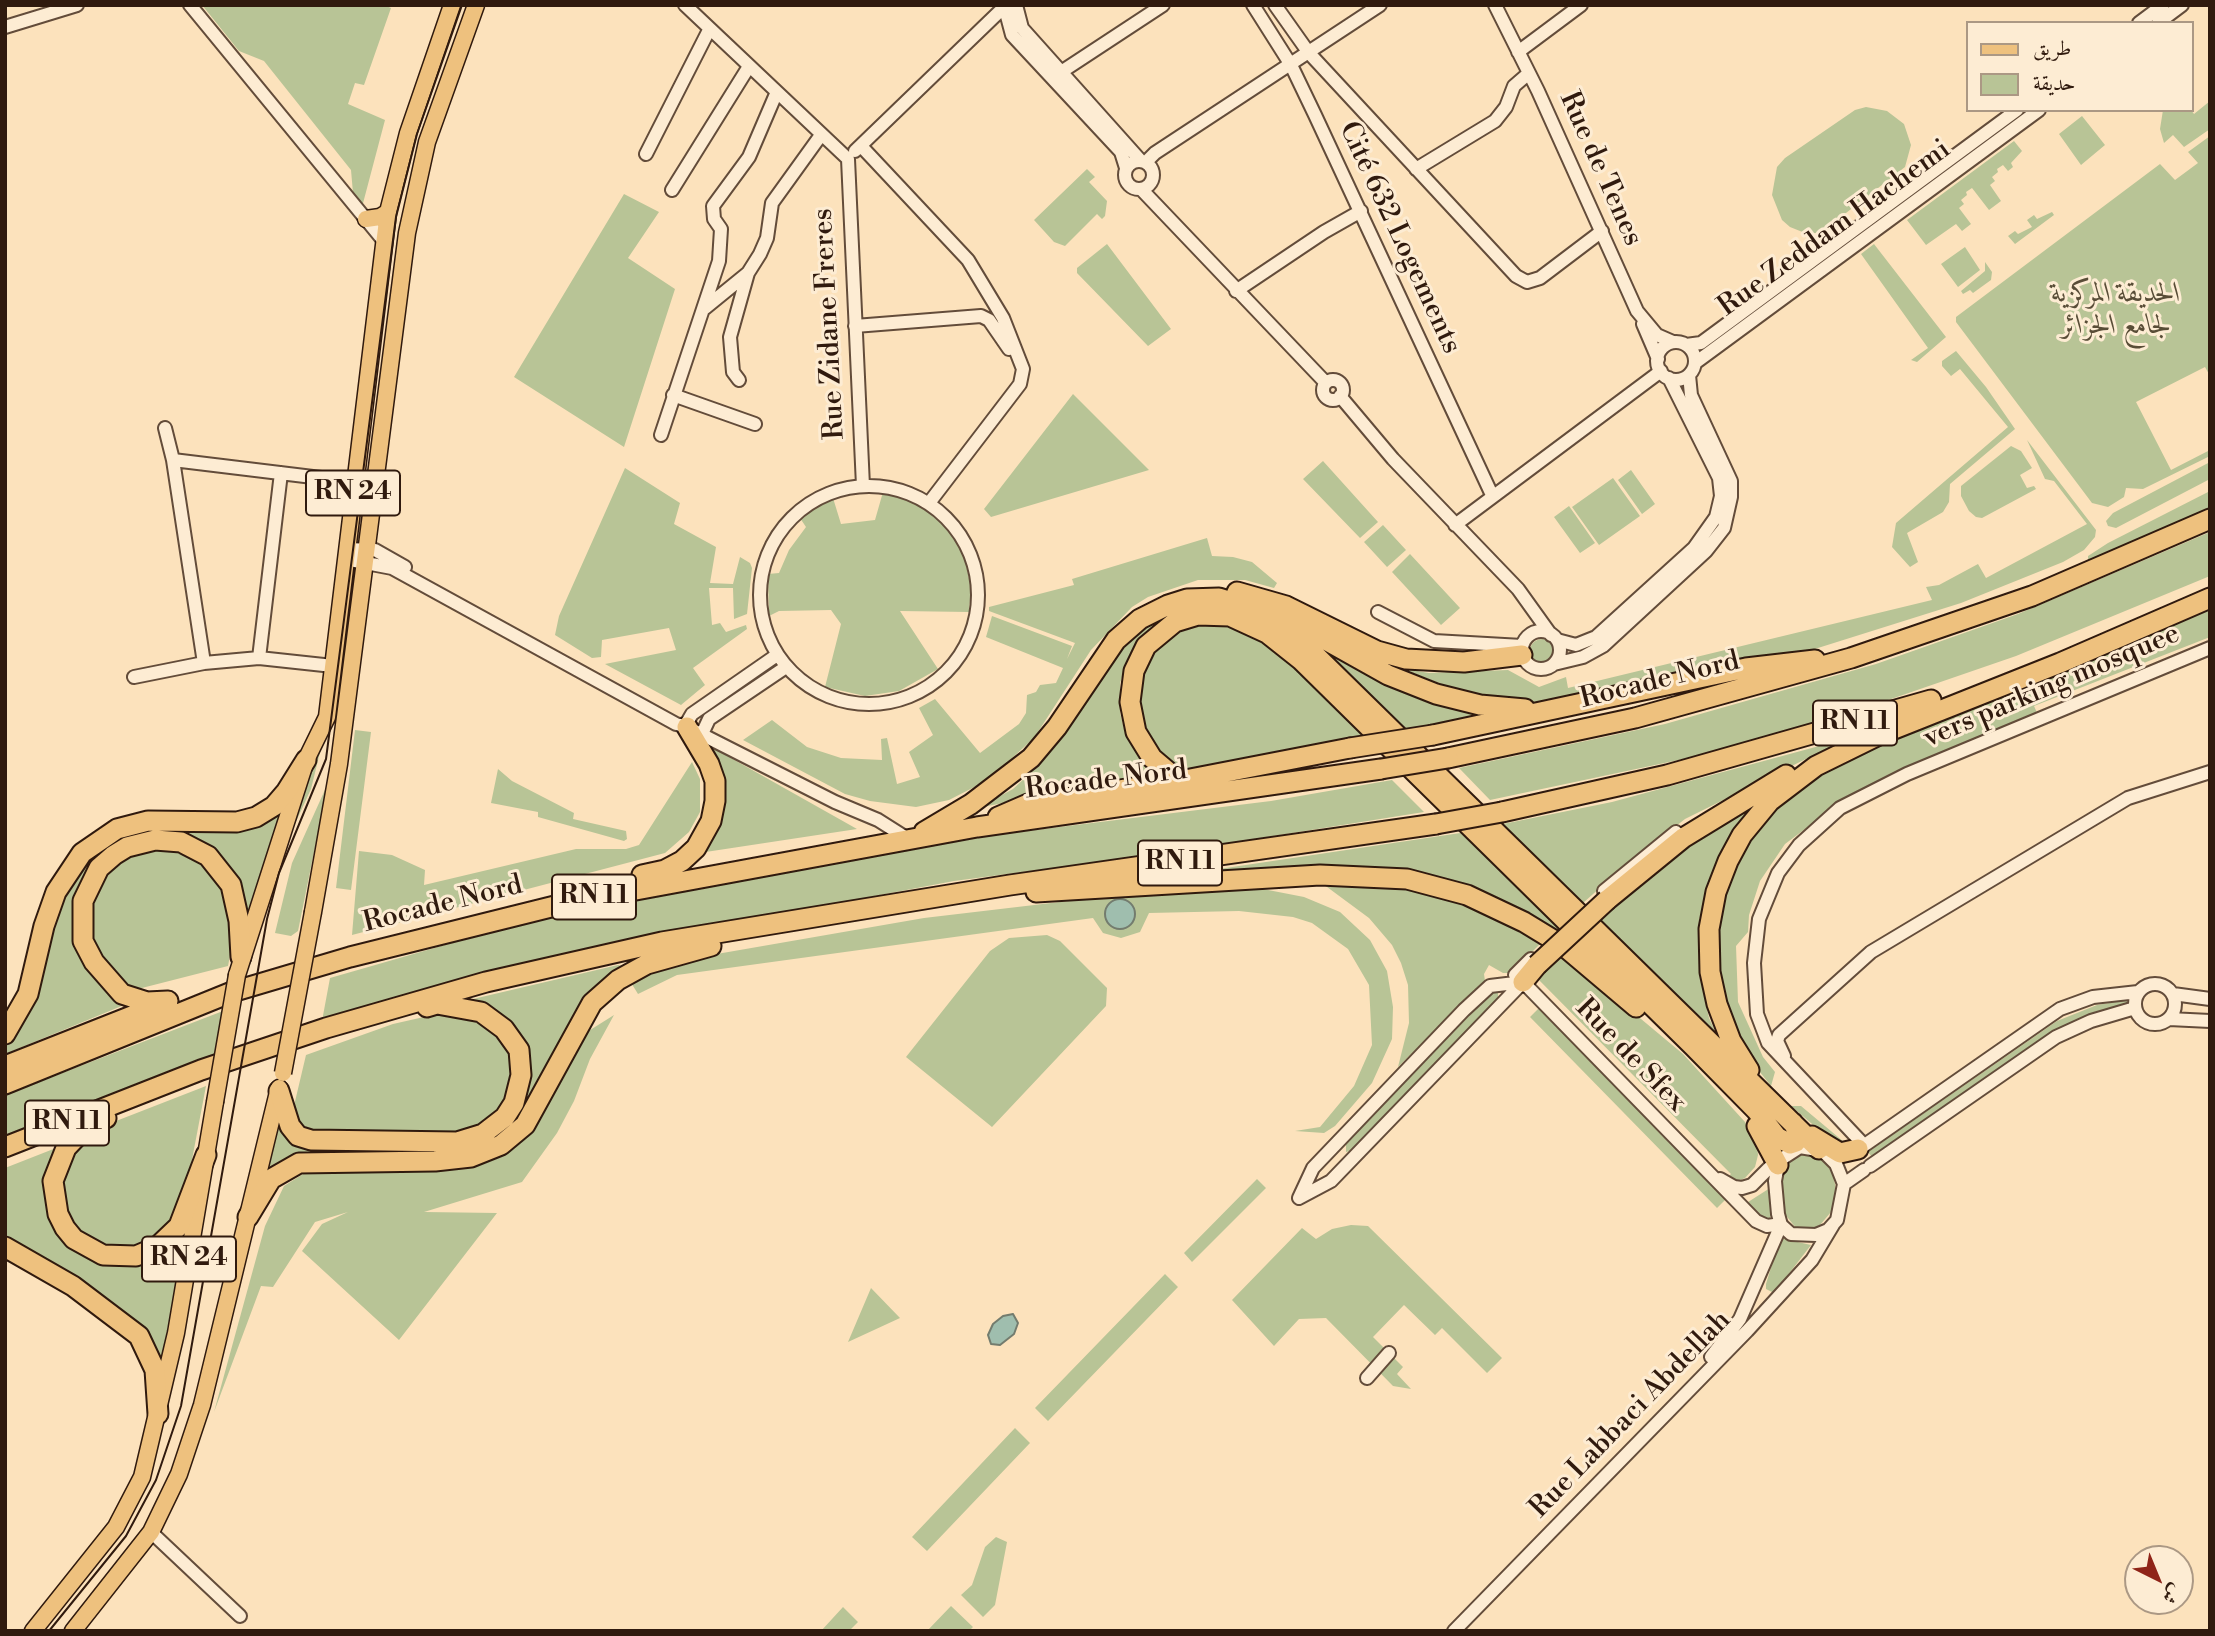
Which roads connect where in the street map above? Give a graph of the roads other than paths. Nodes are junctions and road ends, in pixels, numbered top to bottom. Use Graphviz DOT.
graph roads {
  1 [pos="77,5"];
  2 [pos="190,5"];
  3 [pos="452,5"];
  4 [pos="476,5"];
  5 [pos="685,5"];
  6 [pos="1163,5"];
  7 [pos="1253,5"];
  8 [pos="1275,5"];
  9 [pos="1380,5"];
  10 [pos="1494,5"];
  11 [pos="1581,5"];
  12 [pos="2163,5"];
  13 [pos="2182,5"];
  14 [pos="1010,7"];
  15 [pos="2141,21"];
  16 [pos="2161,21"];
  17 [pos="5,27"];
  18 [pos="709,30"];
  19 [pos="1309,52"];
  20 [pos="1518,52"];
  21 [pos="1290,65"];
  22 [pos="748,68"];
  23 [pos="1529,73"];
  24 [pos="1057,76"];
  25 [pos="776,94"];
  26 [pos="2014,112"];
  27 [pos="2036,112"];
  28 [pos="821,135"];
  29 [pos="861,146"];
  30 [pos="646,154"];
  31 [pos="848,159"];
  32 [pos="1144,162"];
  33 [pos="1126,168"];
  34 [pos="1416,169"];
  35 [pos="672,190"];
  36 [pos="1141,190"];
  37 [pos="1361,211"];
  38 [pos="388,212"];
  39 [pos="366,219"];
  40 [pos="1602,231"];
  41 [pos="383,240"];
  42 [pos="748,273"];
  43 [pos="1236,291"];
  44 [pos="705,308"];
  45 [pos="1637,311"];
  46 [pos="855,326"];
  47 [pos="1680,344"];
  48 [pos="1023,369"];
  49 [pos="1663,369"];
  50 [pos="1692,369"];
  51 [pos="739,380"];
  52 [pos="673,395"];
  53 [pos="755,424"];
  54 [pos="165,428"];
  55 [pos="661,435"];
  56 [pos="173,460"];
  57 [pos="281,473"];
  58 [pos="354,482"];
  59 [pos="863,486"];
  60 [pos="1492,495"];
  61 [pos="929,503"];
  62 [pos="2210,519"];
  63 [pos="1455,525"];
  64 [pos="346,554"];
  65 [pos="366,556"];
  66 [pos="1518,589"];
  67 [pos="2210,591"];
  68 [pos="2210,597"];
  69 [pos="1211,598"];
  70 [pos="1378,612"];
  71 [pos="1554,637"];
  72 [pos="1524,647"];
  73 [pos="2210,648"];
  74 [pos="777,655"];
  75 [pos="259,658"];
  76 [pos="1851,658"];
  77 [pos="204,663"];
  78 [pos="1554,664"];
  79 [pos="333,666"];
  80 [pos="786,667"];
  81 [pos="134,677"];
  82 [pos="1557,710"];
  83 [pos="692,729"];
  84 [pos="1879,735"];
  85 [pos="306,760"];
  86 [pos="2210,772"];
  87 [pos="1185,780"];
  88 [pos="1712,810"];
  89 [pos="977,827"];
  90 [pos="910,839"];
  91 [pos="1604,897"];
  92 [pos="923,900"];
  93 [pos="571,902"];
  94 [pos="840,915"];
  95 [pos="239,966"];
  96 [pos="1519,979"];
  97 [pos="2137,992"];
  98 [pos="228,994"];
  99 [pos="2173,994"];
  100 [pos="2210,999"];
  101 [pos="168,1001"];
  102 [pos="2135,1009"];
  103 [pos="2169,1019"];
  104 [pos="2210,1020"];
  105 [pos="326,1028"];
  106 [pos="5,1034"];
  107 [pos="1789,1065"];
  108 [pos="5,1066"];
  109 [pos="201,1070"];
  110 [pos="1715,1074"];
  111 [pos="281,1082"];
  112 [pos="5,1084"];
  113 [pos="1741,1095"];
  114 [pos="1786,1115"];
  115 [pos="1761,1132"];
  116 [pos="5,1147"];
  117 [pos="1332,1148"];
  118 [pos="1819,1149"];
  119 [pos="1858,1149"];
  120 [pos="206,1155"];
  121 [pos="1348,1163"];
  122 [pos="1700,1164"];
  123 [pos="1836,1164"];
  124 [pos="1778,1166"];
  125 [pos="1844,1184"];
  126 [pos="248,1217"];
  127 [pos="1781,1224"];
  128 [pos="1762,1225"];
  129 [pos="1833,1225"];
  130 [pos="5,1247"];
  131 [pos="1769,1253"];
  132 [pos="1773,1303"];
  133 [pos="1389,1353"];
  134 [pos="1367,1378"];
  135 [pos="158,1414"];
  136 [pos="151,1532"];
  137 [pos="240,1616"];
  138 [pos="33,1631"];
  139 [pos="73,1631"];
  140 [pos="1446,1631"];
  141 [pos="1454,1631"];
  1 -- 17 [label="street"];
  2 -- 39 [label="street"];
  3 -- 38 [label="main road, RN 24"];
  4 -- 65 [label="main road, RN 24"];
  5 -- 18 [label="street"];
  6 -- 24 [label="street"];
  7 -- 21 [label="street, Cité 632 Logements"];
  8 -- 19 [label="street"];
  9 -- 19 [label="street"];
  10 -- 20 [label="street, Rue de Tenes"];
  11 -- 20 [label="street"];
  12 -- 15 [label="street"];
  13 -- 16 [label="street"];
  14 -- 24 [label="street"];
  14 -- 29 [label="street"];
  18 -- 22 [label="street"];
  18 -- 30 [label="street"];
  19 -- 21 [label="street"];
  19 -- 34 [label="street"];
  20 -- 23 [label="street, Rue de Tenes"];
  21 -- 32 [label="street"];
  21 -- 37 [label="street, Cité 632 Logements"];
  22 -- 25 [label="street"];
  22 -- 35 [label="street"];
  23 -- 34 [label="street"];
  23 -- 40 [label="street, Rue de Tenes"];
  24 -- 32 [label="street"];
  24 -- 33 [label="street"];
  25 -- 28 [label="street"];
  25 -- 44 [label="street"];
  26 -- 47 [label="street, Rue Zeddam Hachemi"];
  27 -- 50 [label="street, Rue Zeddam Hachemi"];
  28 -- 31 [label="street"];
  28 -- 42 [label="street"];
  29 -- 31 [label="street"];
  29 -- 48 [label="street"];
  31 -- 46 [label="street, Rue Zidane Freres"];
  32 -- 33 [label="street"];
  32 -- 36 [label="street"];
  33 -- 36 [label="street"];
  34 -- 40 [label="street"];
  36 -- 43 [label="street"];
  37 -- 43 [label="street"];
  37 -- 60 [label="street, Cité 632 Logements"];
  38 -- 39 [label="main road"];
  38 -- 41 [label="main road, RN 24"];
  39 -- 41 [label="street"];
  40 -- 45 [label="street, Rue de Tenes"];
  41 -- 58 [label="main road, RN 24"];
  42 -- 44 [label="street"];
  42 -- 51 [label="street"];
  43 -- 63 [label="street"];
  44 -- 52 [label="street"];
  45 -- 47 [label="street, Rue de Tenes"];
  45 -- 49 [label="street"];
  46 -- 48 [label="street"];
  46 -- 59 [label="street, Rue Zidane Freres"];
  47 -- 49 [label="street"];
  47 -- 50 [label="street"];
  48 -- 61 [label="street"];
  49 -- 50 [label="street"];
  49 -- 60 [label="street"];
  49 -- 71 [label="street"];
  50 -- 78 [label="street"];
  52 -- 53 [label="street"];
  52 -- 55 [label="street"];
  54 -- 56 [label="street"];
  56 -- 57 [label="street"];
  56 -- 77 [label="street"];
  57 -- 58 [label="street"];
  57 -- 75 [label="street"];
  58 -- 64 [label="main road, RN 24"];
  59 -- 61 [label="street"];
  59 -- 74 [label="street"];
  60 -- 63 [label="street"];
  61 -- 80 [label="street"];
  62 -- 76 [label="highway, Rocade Nord / RN 11"];
  63 -- 66 [label="street"];
  64 -- 65 [label="street"];
  64 -- 79 [label="main road, RN 24"];
  65 -- 83 [label="street"];
  65 -- 111 [label="main road, RN 24, bridge"];
  66 -- 71 [label="street"];
  66 -- 72 [label="street"];
  67 -- 92 [label="highway, RN 11, bridge"];
  68 -- 84 [label="highway"];
  69 -- 72 [label="highway"];
  69 -- 82 [label="highway"];
  69 -- 90 [label="highway"];
  69 -- 114 [label="highway"];
  70 -- 72 [label="street"];
  71 -- 72 [label="street"];
  71 -- 78 [label="street"];
  72 -- 78 [label="street"];
  73 -- 107 [label="street, vers parking mosquee"];
  74 -- 80 [label="street"];
  74 -- 83 [label="street"];
  75 -- 77 [label="street"];
  75 -- 79 [label="street"];
  76 -- 82 [label="highway"];
  76 -- 89 [label="highway, Rocade Nord / RN 11, bridge"];
  77 -- 81 [label="street"];
  79 -- 85 [label="main road, RN 24"];
  80 -- 83 [label="street"];
  82 -- 87 [label="highway, bridge"];
  83 -- 90 [label="street"];
  83 -- 93 [label="highway"];
  84 -- 91 [label="highway"];
  84 -- 114 [label="highway"];
  85 -- 95 [label="main road, RN 24"];
  85 -- 106 [label="highway"];
  86 -- 107 [label="street, vers parking mosquee"];
  87 -- 89 [label="highway"];
  87 -- 113 [label="highway"];
  88 -- 91 [label="street"];
  89 -- 90 [label="highway, Rocade Nord / RN 11"];
  90 -- 93 [label="highway, Rocade Nord / RN 11"];
  91 -- 96 [label="highway, bridge"];
  92 -- 94 [label="highway, RN 11"];
  92 -- 110 [label="highway"];
  93 -- 98 [label="highway, Rocade Nord / RN 11"];
  94 -- 105 [label="highway, RN 11"];
  94 -- 126 [label="highway"];
  95 -- 101 [label="highway"];
  95 -- 120 [label="main road, RN 24, bridge"];
  96 -- 117 [label="street"];
  96 -- 121 [label="street"];
  96 -- 122 [label="street, Rue de Sfex"];
  97 -- 99 [label="street"];
  97 -- 102 [label="street"];
  97 -- 119 [label="street"];
  98 -- 101 [label="highway"];
  98 -- 112 [label="highway, Rocade Nord / RN 11"];
  99 -- 100 [label="street"];
  99 -- 103 [label="street"];
  101 -- 108 [label="highway"];
  102 -- 103 [label="street"];
  102 -- 125 [label="street"];
  103 -- 104 [label="street"];
  105 -- 109 [label="highway, RN 11"];
  105 -- 111 [label="highway"];
  107 -- 119 [label="street, vers parking mosquee"];
  109 -- 116 [label="highway, RN 11"];
  109 -- 120 [label="highway"];
  110 -- 113 [label="highway"];
  110 -- 115 [label="highway"];
  111 -- 126 [label="main road, RN 24"];
  113 -- 114 [label="highway"];
  113 -- 115 [label="highway"];
  114 -- 118 [label="highway"];
  114 -- 119 [label="highway"];
  115 -- 124 [label="highway"];
  117 -- 121 [label="street"];
  117 -- 121 [label="street"];
  118 -- 123 [label="street"];
  118 -- 124 [label="street"];
  119 -- 123 [label="street"];
  120 -- 135 [label="main road, RN 24"];
  122 -- 124 [label="street, Rue de Sfex"];
  122 -- 128 [label="street, Rue de Sfex"];
  123 -- 125 [label="street"];
  124 -- 127 [label="street"];
  125 -- 129 [label="street"];
  126 -- 136 [label="main road, RN 24"];
  127 -- 128 [label="street"];
  127 -- 129 [label="street"];
  127 -- 131 [label="street, Rue Labbaci Abdellah"];
  128 -- 131 [label="street"];
  129 -- 132 [label="street, Rue Labbaci Abdellah"];
  130 -- 135 [label="highway"];
  131 -- 132 [label="street"];
  131 -- 140 [label="street, Rue Labbaci Abdellah"];
  132 -- 141 [label="street, Rue Labbaci Abdellah"];
  133 -- 134 [label="street"];
  135 -- 138 [label="main road, RN 24"];
  136 -- 137 [label="street"];
  136 -- 139 [label="main road, RN 24"];
}
